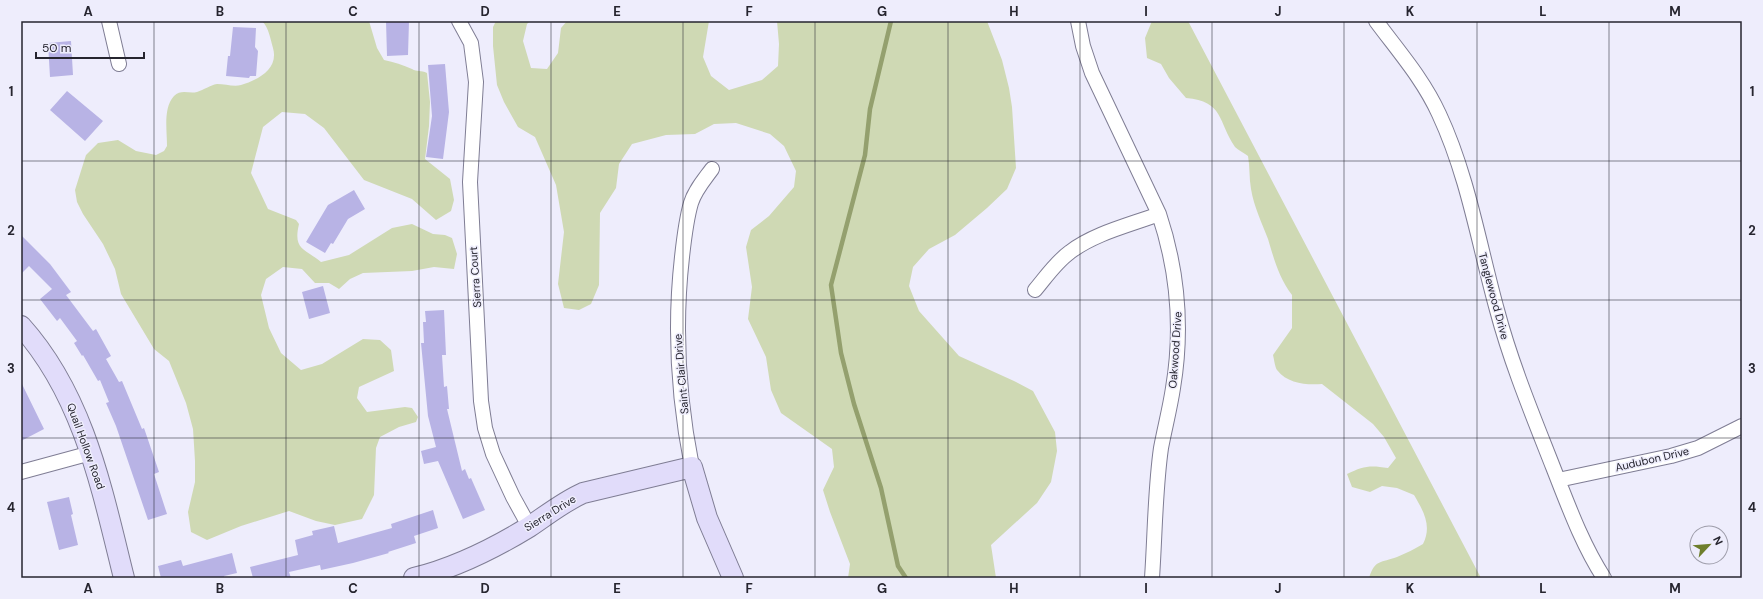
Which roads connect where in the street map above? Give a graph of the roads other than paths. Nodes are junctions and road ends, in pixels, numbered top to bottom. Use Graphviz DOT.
graph roads {
  1 [pos="109,21"];
  2 [pos="459,21"];
  3 [pos="1078,21"];
  4 [pos="1376,21"];
  5 [pos="119,64"];
  6 [pos="712,169"];
  7 [pos="1159,214"];
  8 [pos="1034,290"];
  9 [pos="21,326"];
  10 [pos="1742,426"];
  11 [pos="91,453"];
  12 [pos="692,467"];
  13 [pos="21,472"];
  14 [pos="1558,480"];
  15 [pos="529,526"];
  16 [pos="124,578"];
  17 [pos="414,578"];
  18 [pos="733,578"];
  19 [pos="1152,578"];
  20 [pos="1604,578"];
  1 -- 5 [label="street"];
  2 -- 15 [label="street, Sierra Court"];
  3 -- 7 [label="street, Oakwood Drive"];
  4 -- 14 [label="street, Tanglewood Drive"];
  6 -- 12 [label="street, Saint Clair Drive"];
  7 -- 8 [label="street"];
  7 -- 19 [label="street, Oakwood Drive"];
  9 -- 11 [label="street, Quail Hollow Road"];
  10 -- 14 [label="street, Audubon Drive"];
  11 -- 13 [label="street"];
  11 -- 16 [label="street, Quail Hollow Road"];
  12 -- 15 [label="street, Sierra Drive"];
  12 -- 18 [label="street, Saint Clair Drive"];
  14 -- 20 [label="street, Tanglewood Drive"];
  15 -- 17 [label="street, Sierra Drive"];
}
